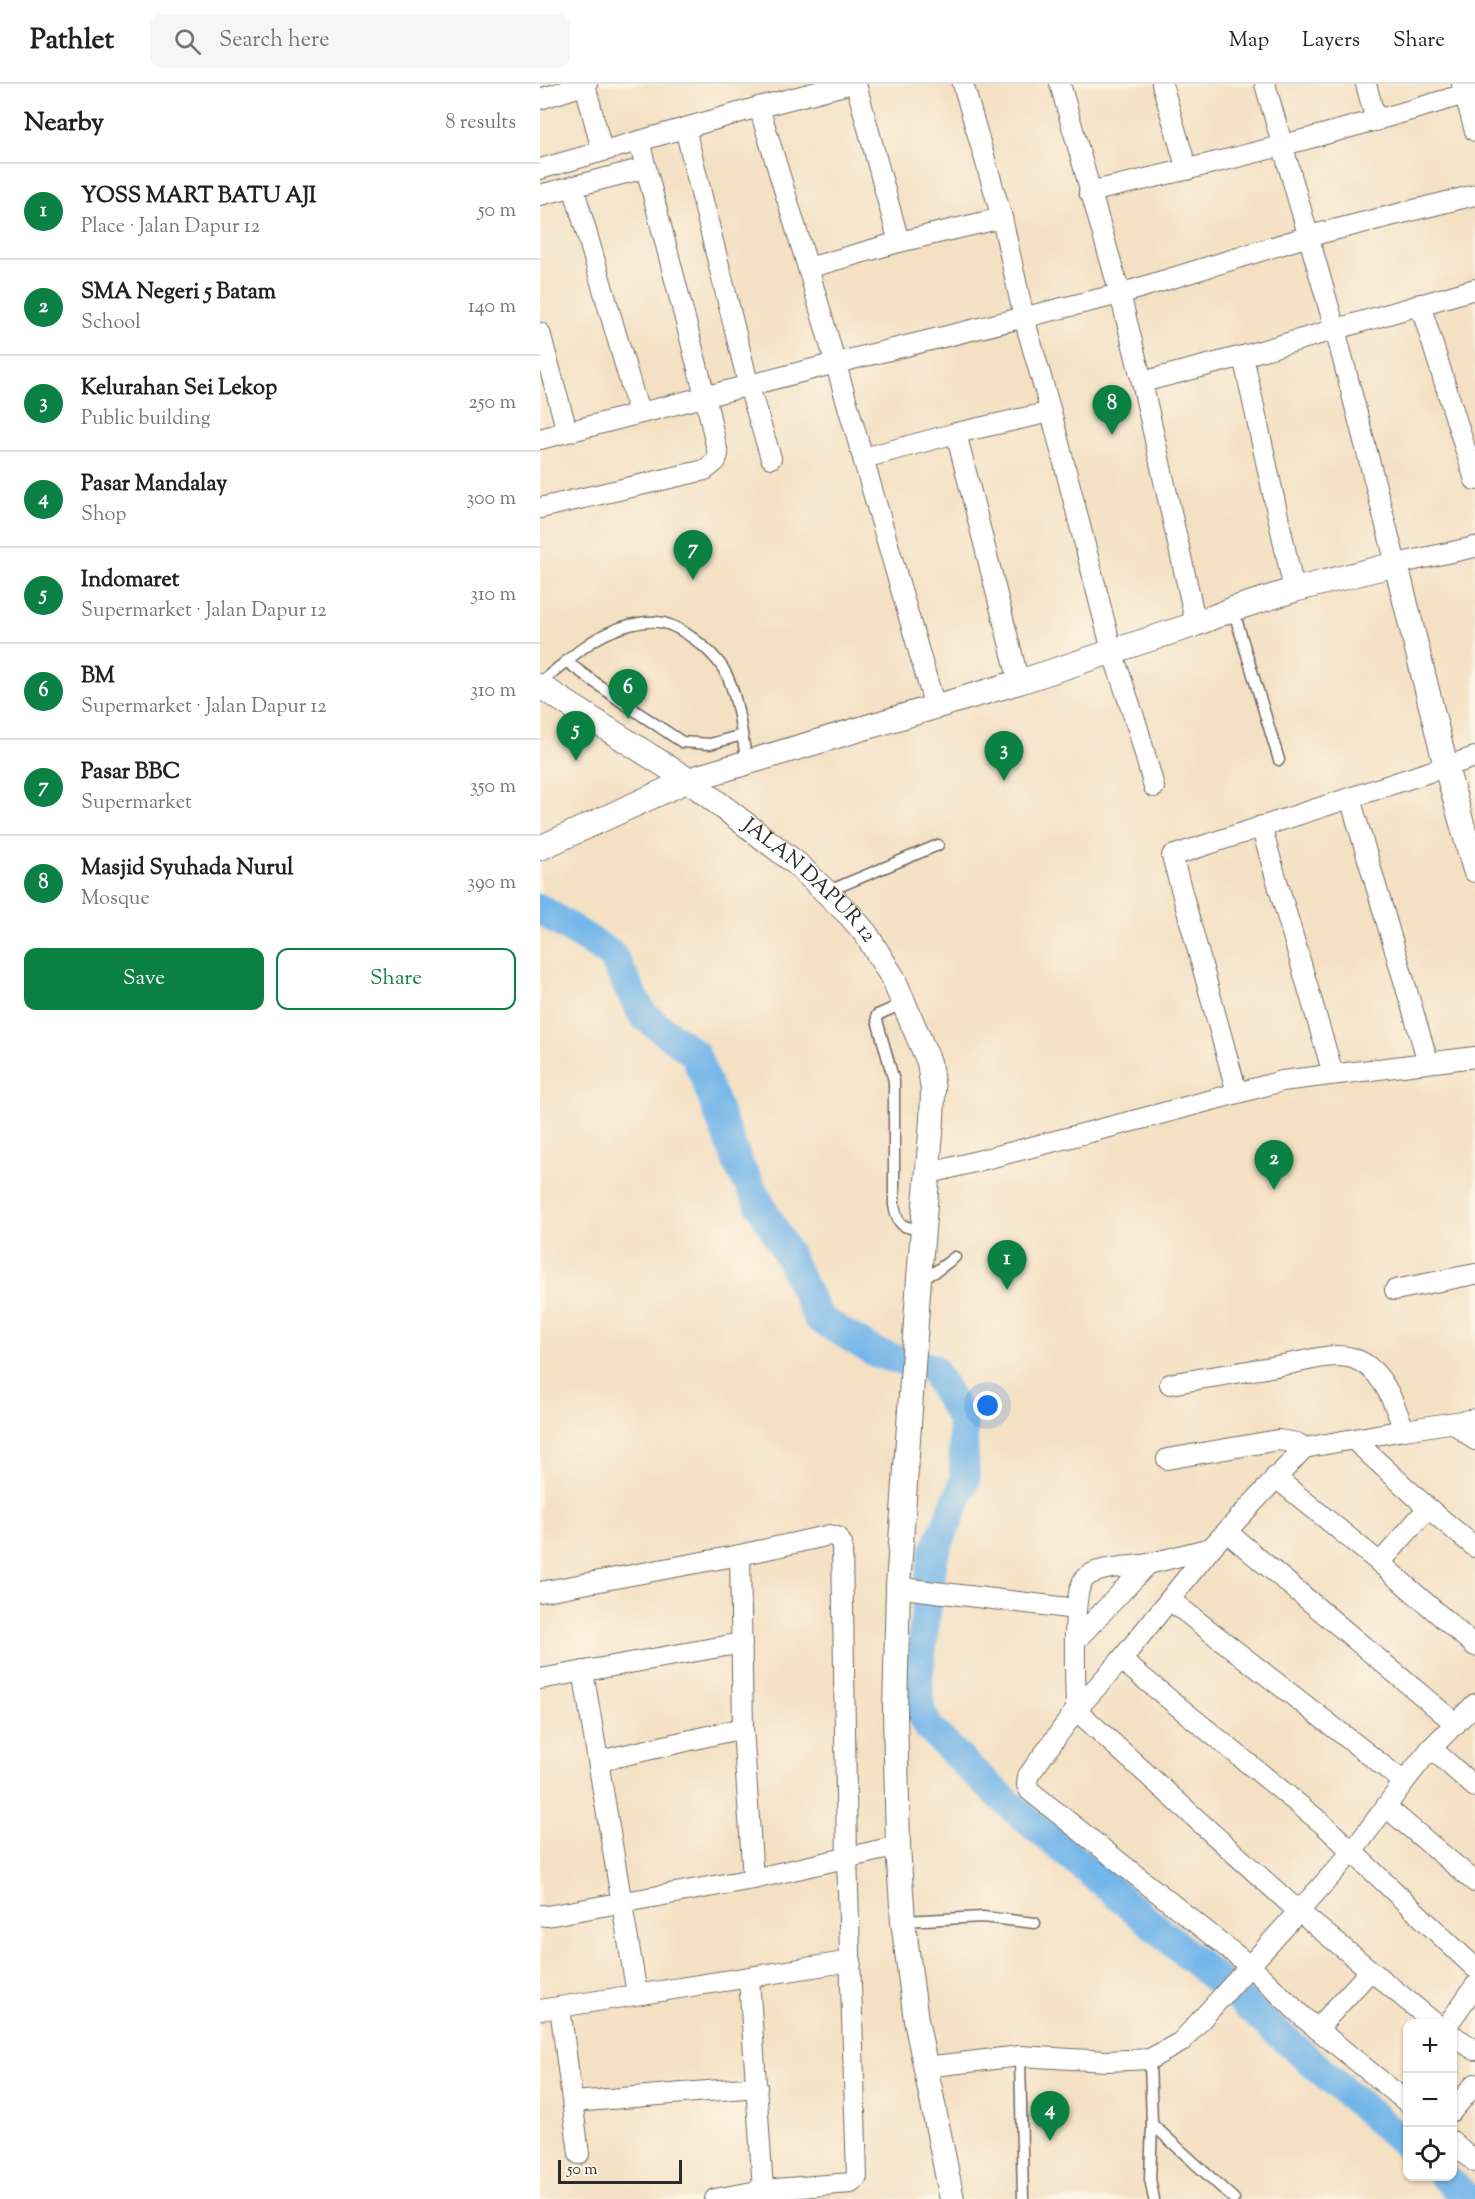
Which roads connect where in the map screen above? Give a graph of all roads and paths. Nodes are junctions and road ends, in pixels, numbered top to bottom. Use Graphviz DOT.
graph roads {
  1 [pos="585,84"];
  2 [pos="848,84"];
  3 [pos="856,84"];
  4 [pos="963,84"];
  5 [pos="1060,84"];
  6 [pos="1162,84"];
  7 [pos="1265,84"];
  8 [pos="1366,84"];
  9 [pos="1467,90"];
  10 [pos="540,99"];
  11 [pos="759,107"];
  12 [pos="1376,121"];
  13 [pos="685,128"];
  14 [pos="1475,131"];
  15 [pos="639,141"];
  16 [pos="1283,144"];
  17 [pos="602,151"];
  18 [pos="645,168"];
  19 [pos="540,169"];
  20 [pos="1187,170"];
  21 [pos="573,186"];
  22 [pos="1089,192"];
  23 [pos="540,195"];
  24 [pos="1475,195"];
  25 [pos="1002,218"];
  26 [pos="1309,236"];
  27 [pos="899,242"];
  28 [pos="808,268"];
  29 [pos="1475,289"];
  30 [pos="1120,294"];
  31 [pos="1420,304"];
  32 [pos="1024,318"];
  33 [pos="1335,329"];
  34 [pos="540,333"];
  35 [pos="1243,356"];
  36 [pos="836,363"];
  37 [pos="1142,382"];
  38 [pos="749,387"];
  39 [pos="705,396"];
  40 [pos="1051,412"];
  41 [pos="639,413"];
  42 [pos="567,431"];
  43 [pos="956,433"];
  44 [pos="540,439"];
  45 [pos="864,458"];
  46 [pos="771,459"];
  47 [pos="1475,480"];
  48 [pos="540,508"];
  49 [pos="1475,547"];
  50 [pos="1396,564"];
  51 [pos="1294,590"];
  52 [pos="1233,609"];
  53 [pos="1196,624"];
  54 [pos="1112,651"];
  55 [pos="567,662"];
  56 [pos="1019,682"];
  57 [pos="540,684"];
  58 [pos="935,707"];
  59 [pos="742,735"];
  60 [pos="1475,758"];
  61 [pos="1279,760"];
  62 [pos="747,764"];
  63 [pos="1446,767"];
  64 [pos="688,780"];
  65 [pos="1154,787"];
  66 [pos="1350,798"];
  67 [pos="1262,826"];
  68 [pos="938,845"];
  69 [pos="540,848"];
  70 [pos="1475,870"];
  71 [pos="826,892"];
  72 [pos="905,1003"];
  73 [pos="1475,1057"];
  74 [pos="1428,1062"];
  75 [pos="1333,1074"];
  76 [pos="1237,1093"];
  77 [pos="927,1174"];
  78 [pos="923,1230"];
  79 [pos="956,1257"];
  80 [pos="1475,1274"];
  81 [pos="919,1278"];
  82 [pos="1395,1290"];
  83 [pos="1170,1384"];
  84 [pos="1475,1419"];
  85 [pos="1455,1424"];
  86 [pos="1404,1430"];
  87 [pos="1354,1440"];
  88 [pos="1475,1440"];
  89 [pos="1305,1448"];
  90 [pos="1167,1460"];
  91 [pos="1275,1477"];
  92 [pos="1428,1508"];
  93 [pos="1227,1532"];
  94 [pos="1475,1547"];
  95 [pos="1211,1548"];
  96 [pos="740,1556"];
  97 [pos="1380,1563"];
  98 [pos="1148,1564"];
  99 [pos="904,1587"];
  100 [pos="540,1592"];
  101 [pos="1170,1600"];
  102 [pos="1076,1609"];
  103 [pos="1076,1640"];
  104 [pos="742,1643"];
  105 [pos="1475,1646"];
  106 [pos="1121,1660"];
  107 [pos="584,1671"];
  108 [pos="540,1679"];
  109 [pos="1475,1704"];
  110 [pos="1076,1710"];
  111 [pos="1456,1724"];
  112 [pos="743,1728"];
  113 [pos="1431,1748"];
  114 [pos="599,1761"];
  115 [pos="1404,1782"];
  116 [pos="1475,1787"];
  117 [pos="1386,1807"];
  118 [pos="898,1846"];
  119 [pos="1353,1851"];
  120 [pos="847,1856"];
  121 [pos="753,1879"];
  122 [pos="1475,1882"];
  123 [pos="622,1903"];
  124 [pos="1298,1911"];
  125 [pos="540,1915"];
  126 [pos="903,1922"];
  127 [pos="1035,1923"];
  128 [pos="851,1961"];
  129 [pos="1475,1968"];
  130 [pos="1246,1971"];
  131 [pos="1370,1971"];
  132 [pos="748,1978"];
  133 [pos="1475,1986"];
  134 [pos="637,1994"];
  135 [pos="560,2007"];
  136 [pos="540,2010"];
  137 [pos="1430,2019"];
  138 [pos="1452,2019"];
  139 [pos="1317,2029"];
  140 [pos="1457,2038"];
  141 [pos="1475,2050"];
  142 [pos="1020,2056"];
  143 [pos="1150,2059"];
  144 [pos="925,2067"];
  145 [pos="1475,2084"];
  146 [pos="757,2087"];
  147 [pos="1403,2100"];
  148 [pos="573,2102"];
  149 [pos="1457,2105"];
  150 [pos="1152,2124"];
  151 [pos="1457,2146"];
  152 [pos="579,2154"];
  153 [pos="1475,2162"];
  154 [pos="763,2190"];
  155 [pos="715,2199"];
  156 [pos="952,2199"];
  157 [pos="1023,2199"];
  158 [pos="1154,2199"];
  159 [pos="1234,2199"];
  1 -- 10 [label="street"];
  1 -- 17 [label="street"];
  2 -- 11 [label="street"];
  3 -- 27 [label="street"];
  4 -- 25 [label="street"];
  5 -- 22 [label="street"];
  6 -- 20 [label="street"];
  7 -- 16 [label="street"];
  8 -- 12 [label="street"];
  9 -- 12 [label="street"];
  9 -- 14 [label="street"];
  11 -- 13 [label="street"];
  11 -- 28 [label="street"];
  12 -- 16 [label="street"];
  13 -- 15 [label="street"];
  13 -- 38 [label="street"];
  15 -- 17 [label="street"];
  15 -- 18 [label="street"];
  16 -- 20 [label="street"];
  16 -- 26 [label="street"];
  17 -- 19 [label="street"];
  18 -- 21 [label="street"];
  18 -- 39 [label="street"];
  20 -- 22 [label="street"];
  21 -- 23 [label="street"];
  21 -- 41 [label="street"];
  22 -- 30 [label="street"];
  24 -- 26 [label="street"];
  25 -- 27 [label="street"];
  25 -- 32 [label="street"];
  26 -- 30 [label="street"];
  26 -- 33 [label="street"];
  27 -- 28 [label="street"];
  28 -- 36 [label="street"];
  29 -- 31 [label="street"];
  30 -- 32 [label="street"];
  30 -- 37 [label="street"];
  31 -- 33 [label="street"];
  31 -- 47 [label="street"];
  32 -- 36 [label="street"];
  32 -- 40 [label="street"];
  33 -- 35 [label="street"];
  33 -- 50 [label="street"];
  34 -- 42 [label="street"];
  35 -- 37 [label="street"];
  35 -- 51 [label="street"];
  36 -- 38 [label="street"];
  36 -- 45 [label="street"];
  37 -- 53 [label="street"];
  38 -- 39 [label="street"];
  38 -- 46 [label="street"];
  39 -- 41 [label="street"];
  39 -- 48 [label="street"];
  40 -- 43 [label="street"];
  40 -- 54 [label="street"];
  41 -- 42 [label="street"];
  42 -- 44 [label="street"];
  43 -- 45 [label="street"];
  43 -- 56 [label="street"];
  45 -- 58 [label="street"];
  49 -- 50 [label="street"];
  50 -- 51 [label="street"];
  50 -- 63 [label="street"];
  51 -- 52 [label="street"];
  52 -- 53 [label="street"];
  52 -- 61 [label="lane"];
  53 -- 54 [label="street"];
  54 -- 56 [label="street"];
  54 -- 65 [label="street"];
  55 -- 57 [label="lane"];
  55 -- 59 [label="lane"];
  55 -- 59 [label="lane"];
  56 -- 58 [label="street"];
  57 -- 64 [label="street, JALAN DAPUR 12"];
  58 -- 62 [label="street"];
  59 -- 62 [label="lane"];
  60 -- 63 [label="street"];
  62 -- 64 [label="street"];
  63 -- 66 [label="street"];
  63 -- 70 [label="street"];
  64 -- 69 [label="street"];
  64 -- 71 [label="street, JALAN DAPUR 12"];
  66 -- 67 [label="street"];
  66 -- 74 [label="street"];
  67 -- 75 [label="street"];
  67 -- 76 [label="street"];
  68 -- 71 [label="lane"];
  71 -- 72 [label="street, JALAN DAPUR 12"];
  72 -- 77 [label="street, JALAN DAPUR 12"];
  72 -- 78 [label="lane"];
  73 -- 74 [label="street"];
  74 -- 75 [label="street"];
  75 -- 76 [label="street"];
  76 -- 77 [label="street"];
  77 -- 78 [label="street, JALAN DAPUR 12"];
  78 -- 81 [label="street, JALAN DAPUR 12"];
  79 -- 81 [label="lane"];
  80 -- 82 [label="street"];
  81 -- 99 [label="street, JALAN DAPUR 12"];
  83 -- 86 [label="street"];
  84 -- 85 [label="street"];
  85 -- 86 [label="street"];
  85 -- 88 [label="street"];
  86 -- 87 [label="street"];
  87 -- 89 [label="street"];
  87 -- 92 [label="street"];
  89 -- 90 [label="street"];
  89 -- 91 [label="street"];
  91 -- 93 [label="street"];
  91 -- 97 [label="street"];
  92 -- 94 [label="street"];
  92 -- 97 [label="street"];
  93 -- 95 [label="street"];
  93 -- 111 [label="street"];
  95 -- 98 [label="street"];
  95 -- 101 [label="street"];
  96 -- 100 [label="street"];
  96 -- 104 [label="street"];
  96 -- 120 [label="street"];
  97 -- 105 [label="street"];
  98 -- 102 [label="street"];
  98 -- 103 [label="street"];
  99 -- 102 [label="street"];
  99 -- 118 [label="street, JALAN DAPUR 12"];
  101 -- 106 [label="street"];
  101 -- 115 [label="street"];
  102 -- 103 [label="street"];
  103 -- 110 [label="street"];
  104 -- 107 [label="street"];
  104 -- 112 [label="street"];
  106 -- 110 [label="street"];
  106 -- 119 [label="street"];
  107 -- 108 [label="street"];
  107 -- 114 [label="street"];
  109 -- 111 [label="street"];
  110 -- 124 [label="street"];
  110 -- 130 [label="street"];
  111 -- 113 [label="street"];
  112 -- 114 [label="street"];
  112 -- 121 [label="street"];
  113 -- 115 [label="street"];
  113 -- 116 [label="street"];
  114 -- 123 [label="street"];
  115 -- 117 [label="street"];
  117 -- 119 [label="street"];
  117 -- 122 [label="street"];
  118 -- 120 [label="street"];
  118 -- 126 [label="street, JALAN DAPUR 12"];
  119 -- 124 [label="street"];
  119 -- 129 [label="street"];
  120 -- 121 [label="street"];
  120 -- 128 [label="street"];
  121 -- 123 [label="street"];
  123 -- 125 [label="street"];
  123 -- 134 [label="street"];
  124 -- 130 [label="street"];
  124 -- 131 [label="street"];
  126 -- 127 [label="lane"];
  126 -- 144 [label="street, JALAN DAPUR 12"];
  128 -- 132 [label="street"];
  128 -- 154 [label="street"];
  130 -- 139 [label="street"];
  130 -- 143 [label="street"];
  131 -- 137 [label="street"];
  131 -- 139 [label="street"];
  132 -- 134 [label="street"];
  132 -- 146 [label="street"];
  133 -- 138 [label="street"];
  134 -- 135 [label="street"];
  135 -- 136 [label="street"];
  135 -- 148 [label="street"];
  139 -- 147 [label="street"];
  140 -- 141 [label="street"];
  142 -- 143 [label="street"];
  142 -- 144 [label="street"];
  142 -- 157 [label="lane"];
  143 -- 150 [label="lane"];
  144 -- 156 [label="street, JALAN DAPUR 12"];
  145 -- 149 [label="street"];
  146 -- 148 [label="street"];
  146 -- 154 [label="street"];
  148 -- 152 [label="street"];
  150 -- 158 [label="lane"];
  150 -- 159 [label="lane"];
  151 -- 153 [label="street"];
  154 -- 155 [label="street"];
}
